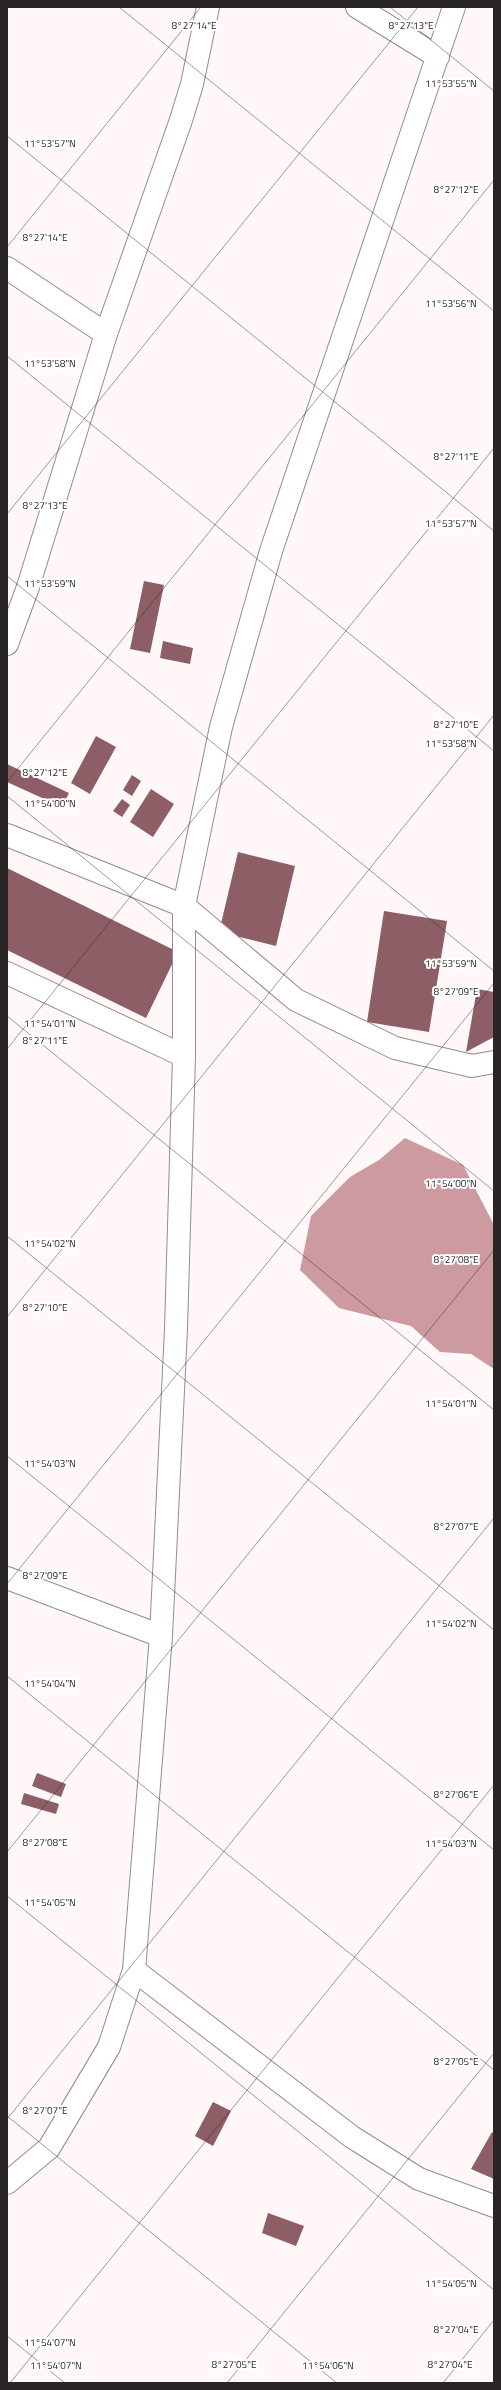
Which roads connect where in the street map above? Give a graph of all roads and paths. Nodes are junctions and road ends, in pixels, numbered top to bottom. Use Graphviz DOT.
graph roads {
  1 [pos="208,7"];
  2 [pos="357,7"];
  3 [pos="454,7"];
  4 [pos="438,57"];
  5 [pos="7,268"];
  6 [pos="106,334"];
  7 [pos="7,644"];
  8 [pos="7,835"];
  9 [pos="184,906"];
  10 [pos="7,973"];
  11 [pos="184,1056"];
  12 [pos="494,1062"];
  13 [pos="7,1578"];
  14 [pos="161,1636"];
  15 [pos="134,1970"];
  16 [pos="7,2183"];
  17 [pos="494,2206"];
  1 -- 6 [label="street"];
  2 -- 4 [label="street"];
  3 -- 4 [label="street"];
  4 -- 9 [label="street"];
  5 -- 6 [label="street"];
  6 -- 7 [label="street"];
  8 -- 9 [label="street"];
  9 -- 11 [label="street"];
  9 -- 12 [label="street"];
  10 -- 11 [label="street"];
  11 -- 14 [label="street"];
  13 -- 14 [label="street"];
  14 -- 15 [label="street"];
  15 -- 16 [label="street"];
  15 -- 17 [label="street"];
}
